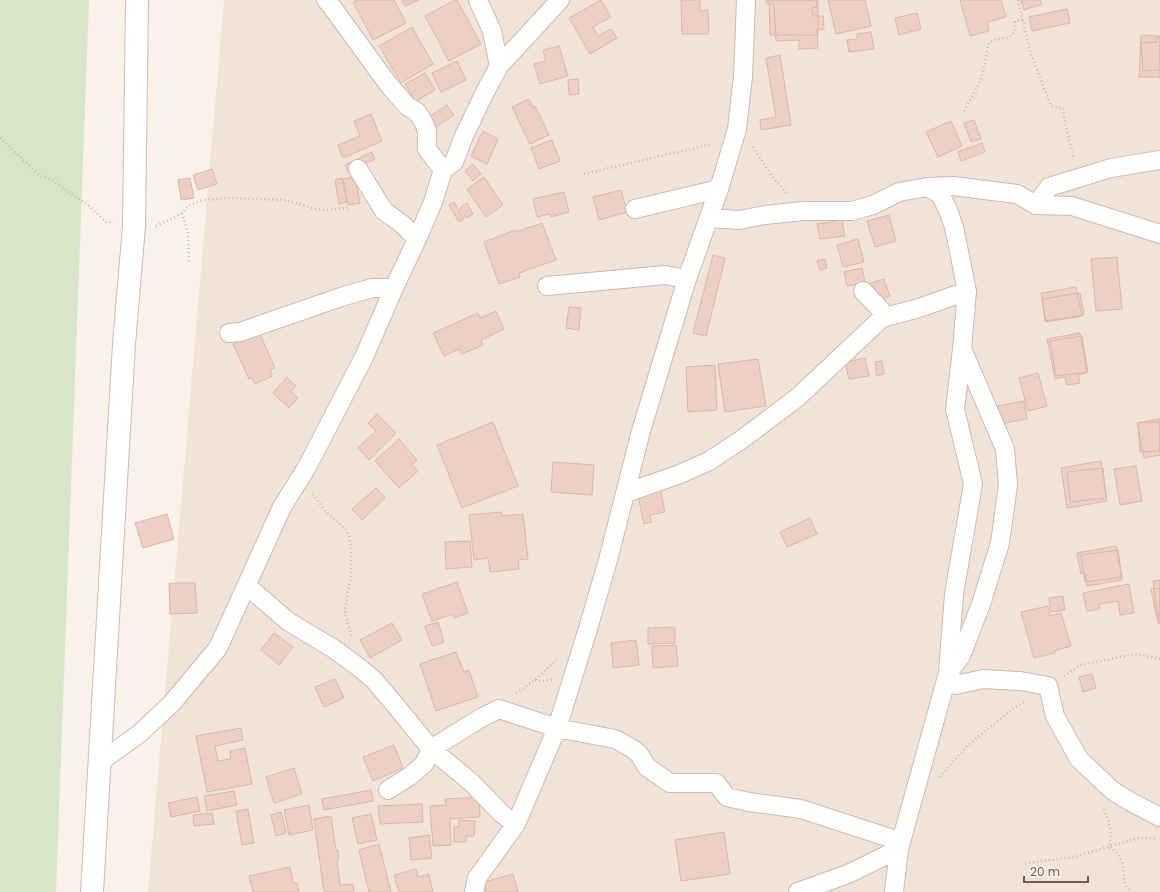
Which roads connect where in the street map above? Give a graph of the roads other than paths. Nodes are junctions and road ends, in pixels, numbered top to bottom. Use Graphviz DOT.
graph roads {
  1 [pos="137,0"];
  2 [pos="326,0"];
  3 [pos="478,0"];
  4 [pos="560,0"];
  5 [pos="746,0"];
  6 [pos="499,66"];
  7 [pos="1160,160"];
  8 [pos="358,169"];
  9 [pos="443,170"];
  10 [pos="926,187"];
  11 [pos="719,189"];
  12 [pos="1036,205"];
  13 [pos="634,209"];
  14 [pos="709,218"];
  15 [pos="1160,234"];
  16 [pos="417,239"];
  17 [pos="687,279"];
  18 [pos="547,286"];
  19 [pos="394,288"];
  20 [pos="863,291"];
  21 [pos="967,292"];
  22 [pos="882,318"];
  23 [pos="229,333"];
  24 [pos="962,349"];
  25 [pos="626,493"];
  26 [pos="246,588"];
  27 [pos="948,673"];
  28 [pos="557,728"];
  29 [pos="431,749"];
  30 [pos="100,762"];
  31 [pos="388,790"];
  32 [pos="1160,817"];
  33 [pos="516,824"];
  34 [pos="899,849"];
  35 [pos="92,892"];
  36 [pos="474,892"];
  37 [pos="798,892"];
  38 [pos="894,892"];
  1 -- 30 [label="street"];
  2 -- 9 [label="street"];
  3 -- 6 [label="street"];
  4 -- 6 [label="street"];
  5 -- 11 [label="street"];
  6 -- 9 [label="street"];
  7 -- 12 [label="street"];
  8 -- 16 [label="street"];
  9 -- 16 [label="street"];
  10 -- 12 [label="street"];
  10 -- 14 [label="street"];
  10 -- 21 [label="street"];
  11 -- 13 [label="street"];
  11 -- 14 [label="street"];
  12 -- 15 [label="street"];
  14 -- 17 [label="street"];
  16 -- 19 [label="street"];
  17 -- 18 [label="street"];
  17 -- 25 [label="street"];
  19 -- 23 [label="street"];
  19 -- 26 [label="street"];
  20 -- 22 [label="street"];
  21 -- 22 [label="street"];
  21 -- 24 [label="street"];
  22 -- 25 [label="street"];
  24 -- 27 [label="street"];
  24 -- 27 [label="street"];
  25 -- 28 [label="street"];
  26 -- 29 [label="street"];
  26 -- 30 [label="street"];
  27 -- 32 [label="street"];
  27 -- 34 [label="street"];
  28 -- 29 [label="street"];
  28 -- 33 [label="street"];
  28 -- 34 [label="street"];
  29 -- 31 [label="street"];
  29 -- 33 [label="street"];
  30 -- 35 [label="street"];
  33 -- 36 [label="street"];
  34 -- 37 [label="street"];
  34 -- 38 [label="street"];
}
